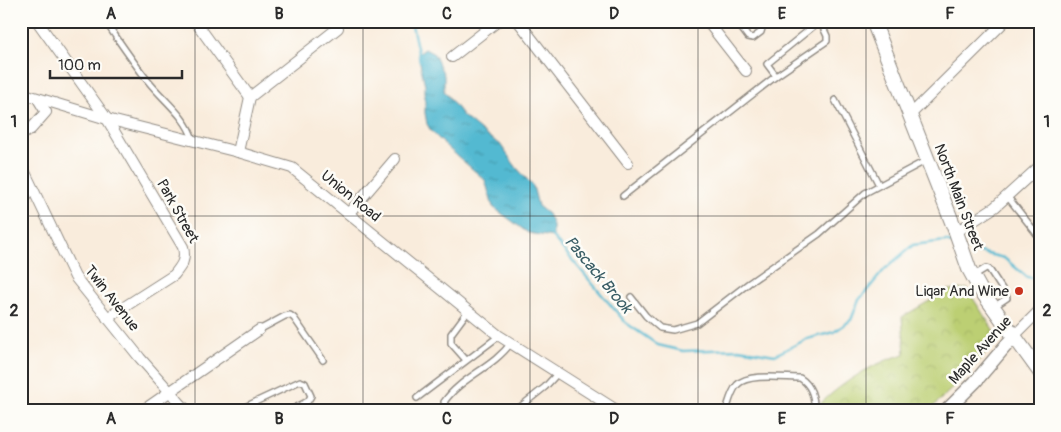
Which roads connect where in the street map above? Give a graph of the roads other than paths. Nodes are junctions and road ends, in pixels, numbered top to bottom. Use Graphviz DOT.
graph roads {
  1 [pos="37,21"];
  2 [pos="105,21"];
  3 [pos="498,21"];
  4 [pos="518,21"];
  5 [pos="736,21"];
  6 [pos="760,21"];
  7 [pos="820,21"];
  8 [pos="873,21"];
  9 [pos="1005,21"];
  10 [pos="196,22"];
  11 [pos="711,23"];
  12 [pos="336,25"];
  13 [pos="452,57"];
  14 [pos="746,71"];
  15 [pos="776,76"];
  16 [pos="21,92"];
  17 [pos="250,97"];
  18 [pos="38,99"];
  19 [pos="835,100"];
  20 [pos="910,115"];
  21 [pos="107,118"];
  22 [pos="21,135"];
  23 [pos="193,140"];
  24 [pos="238,152"];
  25 [pos="395,159"];
  26 [pos="928,160"];
  27 [pos="628,163"];
  28 [pos="21,164"];
  29 [pos="1040,166"];
  30 [pos="879,185"];
  31 [pos="623,196"];
  32 [pos="1007,196"];
  33 [pos="349,214"];
  34 [pos="1040,238"];
  35 [pos="960,242"];
  36 [pos="631,297"];
  37 [pos="468,310"];
  38 [pos="1040,310"];
  39 [pos="107,318"];
  40 [pos="259,330"];
  41 [pos="499,336"];
  42 [pos="1014,336"];
  43 [pos="511,343"];
  44 [pos="323,360"];
  45 [pos="466,360"];
  46 [pos="1040,372"];
  47 [pos="558,373"];
  48 [pos="170,391"];
  49 [pos="417,398"];
  50 [pos="142,411"];
  51 [pos="187,411"];
  52 [pos="236,411"];
  53 [pos="289,411"];
  54 [pos="448,411"];
  55 [pos="515,411"];
  56 [pos="618,411"];
  57 [pos="726,411"];
  58 [pos="814,411"];
  59 [pos="946,411"];
  1 -- 21 [label="street"];
  2 -- 23 [label="lane"];
  3 -- 13 [label="street"];
  4 -- 27 [label="street"];
  5 -- 6 [label="lane"];
  7 -- 15 [label="lane"];
  7 -- 15 [label="lane"];
  8 -- 20 [label="main road, North Main Street"];
  9 -- 20 [label="street"];
  10 -- 17 [label="street"];
  11 -- 14 [label="street"];
  12 -- 17 [label="street"];
  15 -- 31 [label="lane"];
  16 -- 18 [label="street, Union Road"];
  17 -- 24 [label="street"];
  18 -- 21 [label="street, Union Road"];
  18 -- 22 [label="street"];
  19 -- 30 [label="lane"];
  20 -- 26 [label="main road, North Main Street"];
  21 -- 23 [label="street, Union Road"];
  21 -- 39 [label="street, Park Street"];
  23 -- 24 [label="street, Union Road"];
  24 -- 33 [label="street, Union Road"];
  25 -- 33 [label="street"];
  26 -- 30 [label="lane"];
  26 -- 35 [label="main road, North Main Street"];
  28 -- 39 [label="street, Twin Avenue"];
  29 -- 32 [label="street"];
  30 -- 36 [label="lane"];
  32 -- 34 [label="lane"];
  32 -- 35 [label="street"];
  33 -- 37 [label="street, Union Road"];
  35 -- 42 [label="main road, North Main Street"];
  37 -- 41 [label="street, Union Road"];
  37 -- 45 [label="lane"];
  38 -- 42 [label="street, Maple Avenue"];
  39 -- 48 [label="street, Twin Avenue"];
  40 -- 44 [label="lane"];
  40 -- 48 [label="street"];
  41 -- 43 [label="street, Union Road"];
  41 -- 45 [label="lane"];
  42 -- 46 [label="main road, North Main Street"];
  42 -- 59 [label="street, Maple Avenue"];
  43 -- 47 [label="street, Union Road"];
  43 -- 54 [label="lane"];
  45 -- 49 [label="lane"];
  47 -- 55 [label="lane"];
  47 -- 56 [label="street, Union Road"];
  48 -- 50 [label="street"];
  48 -- 51 [label="street, Twin Avenue"];
  52 -- 53 [label="lane"];
  57 -- 58 [label="lane"];
}
